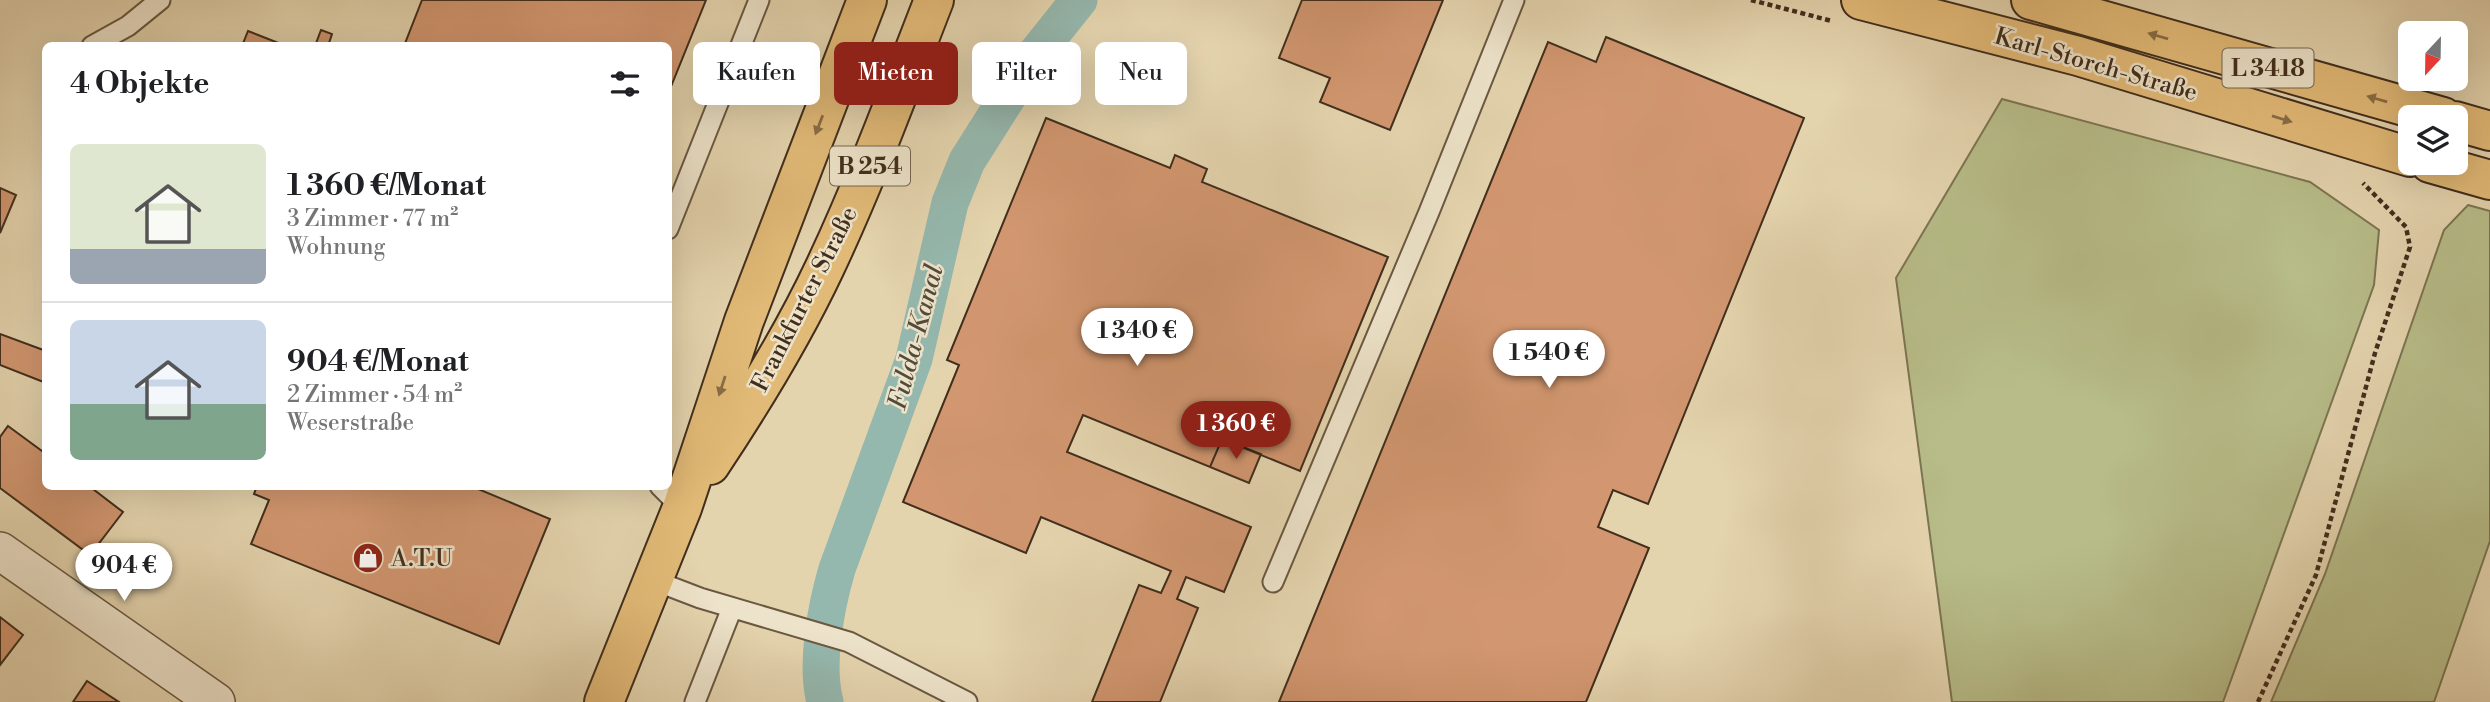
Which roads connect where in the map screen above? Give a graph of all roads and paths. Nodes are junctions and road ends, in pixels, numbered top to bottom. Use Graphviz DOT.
graph roads {
  1 [pos="160,0"];
  2 [pos="759,0"];
  3 [pos="867,0"];
  4 [pos="934,0"];
  5 [pos="1514,0"];
  6 [pos="1861,0"];
  7 [pos="2031,0"];
  8 [pos="99,42"];
  9 [pos="2401,105"];
  10 [pos="2468,125"];
  11 [pos="2490,131"];
  12 [pos="2398,153"];
  13 [pos="2468,174"];
  14 [pos="2488,180"];
  15 [pos="2373,196"];
  16 [pos="672,219"];
  17 [pos="671,497"];
  18 [pos="0,551"];
  19 [pos="653,580"];
  20 [pos="1273,582"];
  21 [pos="732,608"];
  22 [pos="216,702"];
  23 [pos="604,702"];
  24 [pos="695,702"];
  25 [pos="967,702"];
  26 [pos="2258,702"];
  1 -- 8 [label="lane"];
  2 -- 16 [label="lane"];
  3 -- 17 [label="main road, Frankfurter Straße / B 254, one-way"];
  4 -- 17 [label="main road, Frankfurter Straße / B 254"];
  5 -- 20 [label="lane"];
  6 -- 12 [label="main road, Karl-Storch-Straße / L 3418, one-way"];
  9 -- 7 [label="main road, Karl-Storch-Straße / L 3418, one-way"];
  10 -- 11 [label="main road"];
  13 -- 14 [label="main road"];
  15 -- 26 [label="path"];
  17 -- 19 [label="main road, Frankfurter Straße / B 254"];
  18 -- 22 [label="street"];
  19 -- 21 [label="lane"];
  19 -- 23 [label="main road, Frankfurter Straße / B 254"];
  21 -- 24 [label="lane"];
  21 -- 25 [label="lane"];
}
